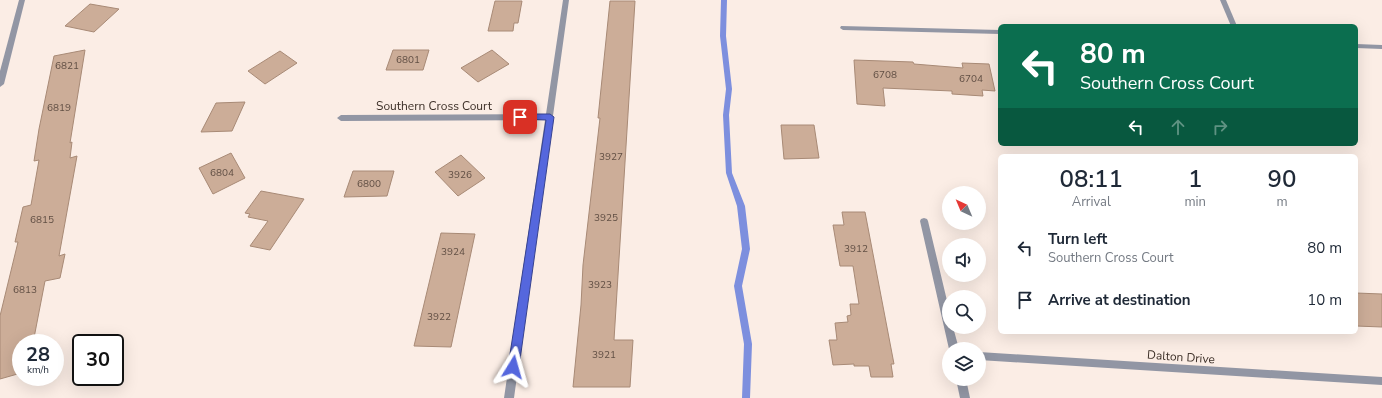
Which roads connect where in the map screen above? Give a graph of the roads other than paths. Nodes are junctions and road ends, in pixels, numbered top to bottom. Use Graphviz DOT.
graph roads {
  1 [pos="22,0"];
  2 [pos="566,0"];
  3 [pos="1223,0"];
  4 [pos="1233,24"];
  5 [pos="843,28"];
  6 [pos="998,32"];
  7 [pos="1358,46"];
  8 [pos="1382,47"];
  9 [pos="0,84"];
  10 [pos="550,117"];
  11 [pos="341,118"];
  12 [pos="924,221"];
  13 [pos="952,342"];
  14 [pos="986,356"];
  15 [pos="1382,381"];
  16 [pos="962,386"];
  17 [pos="508,398"];
  18 [pos="965,398"];
  1 -- 9 [label="street"];
  2 -- 10 [label="street"];
  3 -- 4 [label="street"];
  5 -- 6 [label="street"];
  7 -- 8 [label="street"];
  10 -- 11 [label="street, Southern Cross Court"];
  10 -- 17 [label="street"];
  12 -- 13 [label="street"];
  14 -- 15 [label="street, Dalton Drive"];
  16 -- 18 [label="street"];
}
